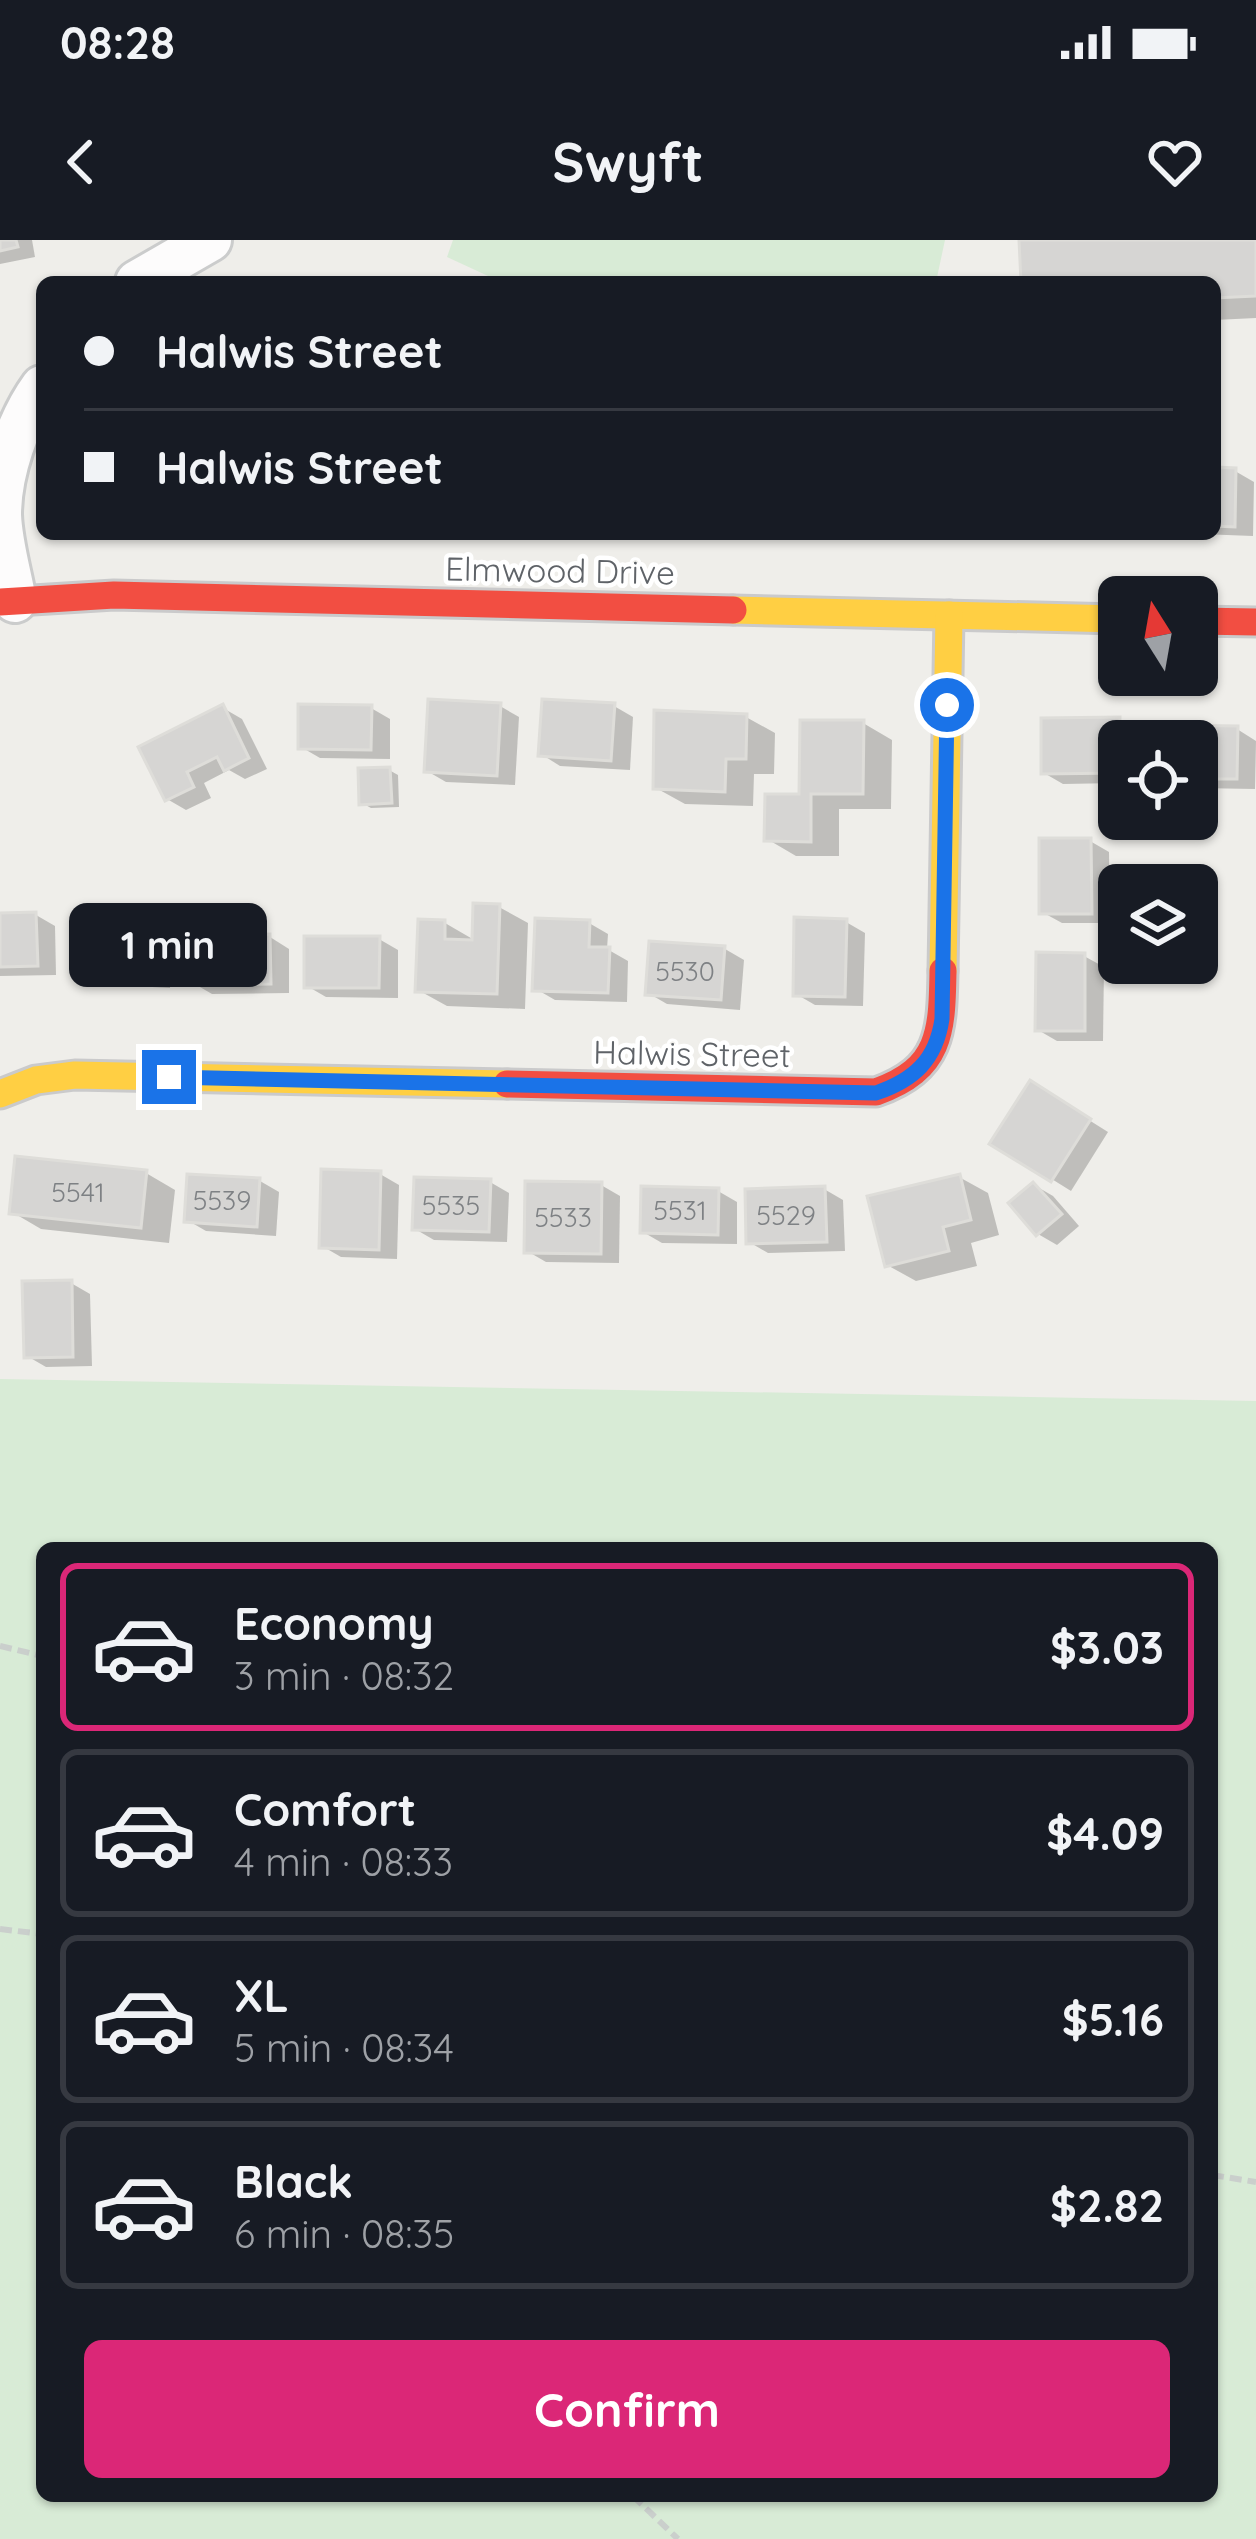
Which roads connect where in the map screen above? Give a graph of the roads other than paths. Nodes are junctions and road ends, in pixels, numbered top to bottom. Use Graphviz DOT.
graph roads {
  1 [pos="210,240"];
  2 [pos="147,276"];
  3 [pos="23,396"];
  4 [pos="8,602"];
  5 [pos="949,615"];
  6 [pos="1098,619"];
  7 [pos="1218,621"];
  8 [pos="1256,622"];
  9 [pos="0,1094"];
  1 -- 2 [label="street"];
  3 -- 4 [label="street"];
  4 -- 5 [label="street, Elmwood Drive"];
  5 -- 6 [label="street, Elmwood Drive"];
  5 -- 9 [label="street, Halwis Street"];
  7 -- 8 [label="street"];
}
